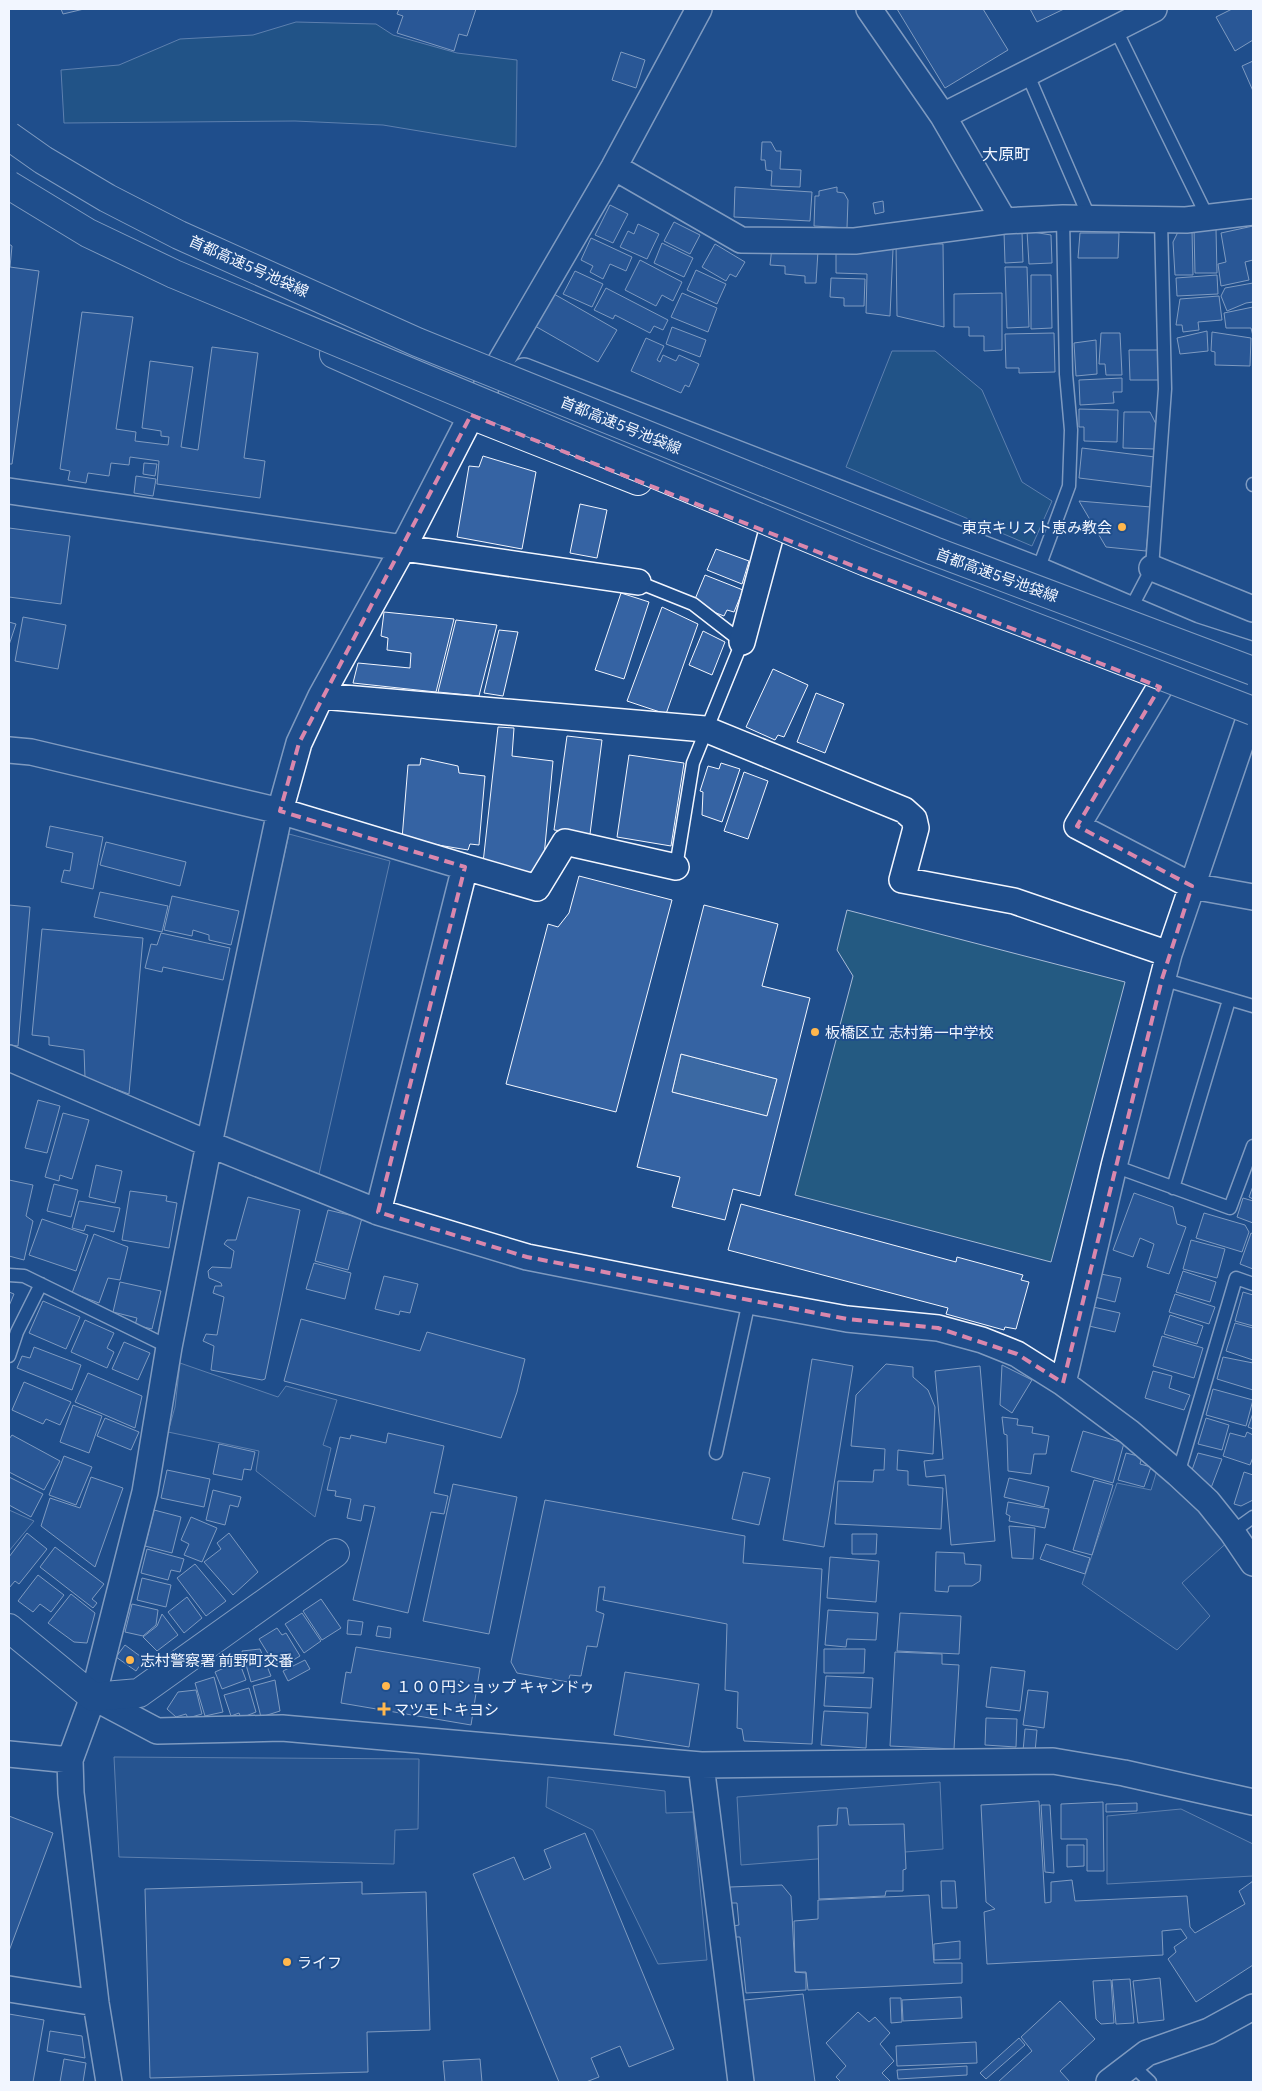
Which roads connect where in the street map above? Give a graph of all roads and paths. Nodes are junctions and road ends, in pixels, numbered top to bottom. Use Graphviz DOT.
graph roads {
  1 [pos="699,9"];
  2 [pos="869,9"];
  3 [pos="1154,9"];
  4 [pos="1115,28"];
  5 [pos="1027,73"];
  6 [pos="943,116"];
  7 [pos="9,128"];
  8 [pos="9,136"];
  9 [pos="614,167"];
  10 [pos="9,185"];
  11 [pos="9,195"];
  12 [pos="1253,212"];
  13 [pos="1064,218"];
  14 [pos="1208,218"];
  15 [pos="1090,219"];
  16 [pos="1161,220"];
  17 [pos="1004,221"];
  18 [pos="500,362"];
  19 [pos="471,415"];
  20 [pos="9,491"];
  21 [pos="771,534"];
  22 [pos="403,548"];
  23 [pos="1152,568"];
  24 [pos="1038,570"];
  25 [pos="638,582"];
  26 [pos="1253,609"];
  27 [pos="1130,610"];
  28 [pos="742,642"];
  29 [pos="1253,655"];
  30 [pos="1253,671"];
  31 [pos="1160,687"];
  32 [pos="321,696"];
  33 [pos="1251,719"];
  34 [pos="705,730"];
  35 [pos="9,750"];
  36 [pos="280,811"];
  37 [pos="465,867"];
  38 [pos="676,867"];
  39 [pos="1192,886"];
  40 [pos="1253,897"];
  41 [pos="1169,954"];
  42 [pos="1162,979"];
  43 [pos="1229,1000"];
  44 [pos="1253,1006"];
  45 [pos="9,1058"];
  46 [pos="209,1144"];
  47 [pos="1253,1146"];
  48 [pos="1114,1166"];
  49 [pos="1172,1188"];
  50 [pos="378,1212"];
  51 [pos="9,1275"];
  52 [pos="41,1284"];
  53 [pos="1253,1284"];
  54 [pos="749,1302"];
  55 [pos="169,1347"];
  56 [pos="9,1356"];
  57 [pos="1063,1383"];
  58 [pos="716,1452"];
  59 [pos="1178,1474"];
  60 [pos="1253,1517"];
  61 [pos="1232,1532"];
  62 [pos="335,1553"];
  63 [pos="1253,1563"];
  64 [pos="9,1628"];
  65 [pos="93,1697"];
  66 [pos="9,1754"];
  67 [pos="70,1760"];
  68 [pos="701,1765"];
  69 [pos="1253,1802"];
  70 [pos="9,1989"];
  71 [pos="96,2002"];
  72 [pos="1253,2007"];
  73 [pos="1132,2065"];
  74 [pos="110,2082"];
  75 [pos="741,2082"];
  76 [pos="1110,2082"];
  77 [pos="1150,2082"];
  1 -- 9 [label="street"];
  2 -- 6 [label="street"];
  3 -- 4 [label="street"];
  4 -- 5 [label="street"];
  4 -- 14 [label="lane"];
  5 -- 6 [label="street"];
  5 -- 15 [label="lane"];
  6 -- 17 [label="street"];
  7 -- 18 [label="street"];
  8 -- 30 [label="main road, 首都高速5号池袋線, bridge"];
  9 -- 17 [label="street"];
  9 -- 18 [label="street"];
  10 -- 33 [label="main road, bridge"];
  11 -- 19 [label="main road"];
  12 -- 14 [label="street"];
  13 -- 15 [label="street"];
  13 -- 17 [label="street"];
  13 -- 24 [label="lane"];
  14 -- 16 [label="street"];
  15 -- 16 [label="street"];
  16 -- 23 [label="lane"];
  18 -- 19 [label="street"];
  18 -- 24 [label="street"];
  19 -- 21 [label="main road"];
  19 -- 22 [label="street"];
  20 -- 22 [label="street"];
  21 -- 28 [label="street"];
  21 -- 31 [label="main road"];
  22 -- 25 [label="street"];
  22 -- 32 [label="street"];
  23 -- 26 [label="street"];
  23 -- 27 [label="lane"];
  24 -- 27 [label="street"];
  25 -- 28 [label="lane"];
  27 -- 29 [label="street"];
  28 -- 34 [label="lane"];
  31 -- 33 [label="main road"];
  31 -- 39 [label="street"];
  32 -- 34 [label="street"];
  32 -- 36 [label="street"];
  33 -- 39 [label="street"];
  34 -- 38 [label="lane"];
  34 -- 41 [label="street"];
  35 -- 36 [label="street"];
  36 -- 37 [label="street"];
  36 -- 46 [label="street"];
  37 -- 38 [label="street"];
  37 -- 50 [label="street"];
  39 -- 40 [label="street"];
  39 -- 41 [label="street"];
  41 -- 42 [label="street"];
  42 -- 43 [label="lane"];
  42 -- 48 [label="street"];
  43 -- 44 [label="lane"];
  43 -- 49 [label="lane"];
  45 -- 46 [label="street"];
  46 -- 50 [label="street"];
  46 -- 55 [label="street"];
  47 -- 49 [label="lane"];
  48 -- 49 [label="lane"];
  48 -- 57 [label="street"];
  50 -- 54 [label="street"];
  51 -- 52 [label="lane"];
  52 -- 55 [label="lane"];
  52 -- 56 [label="lane"];
  53 -- 59 [label="lane"];
  54 -- 57 [label="street"];
  54 -- 58 [label="lane"];
  55 -- 65 [label="street"];
  57 -- 59 [label="street"];
  59 -- 61 [label="street"];
  60 -- 61 [label="lane"];
  61 -- 63 [label="street"];
  62 -- 65 [label="main road"];
  64 -- 65 [label="main road"];
  65 -- 67 [label="street"];
  65 -- 68 [label="street"];
  66 -- 67 [label="street"];
  67 -- 71 [label="street"];
  68 -- 69 [label="street"];
  68 -- 75 [label="street"];
  70 -- 71 [label="street"];
  71 -- 74 [label="street"];
  72 -- 73 [label="street"];
  73 -- 76 [label="street"];
  73 -- 77 [label="lane"];
}
